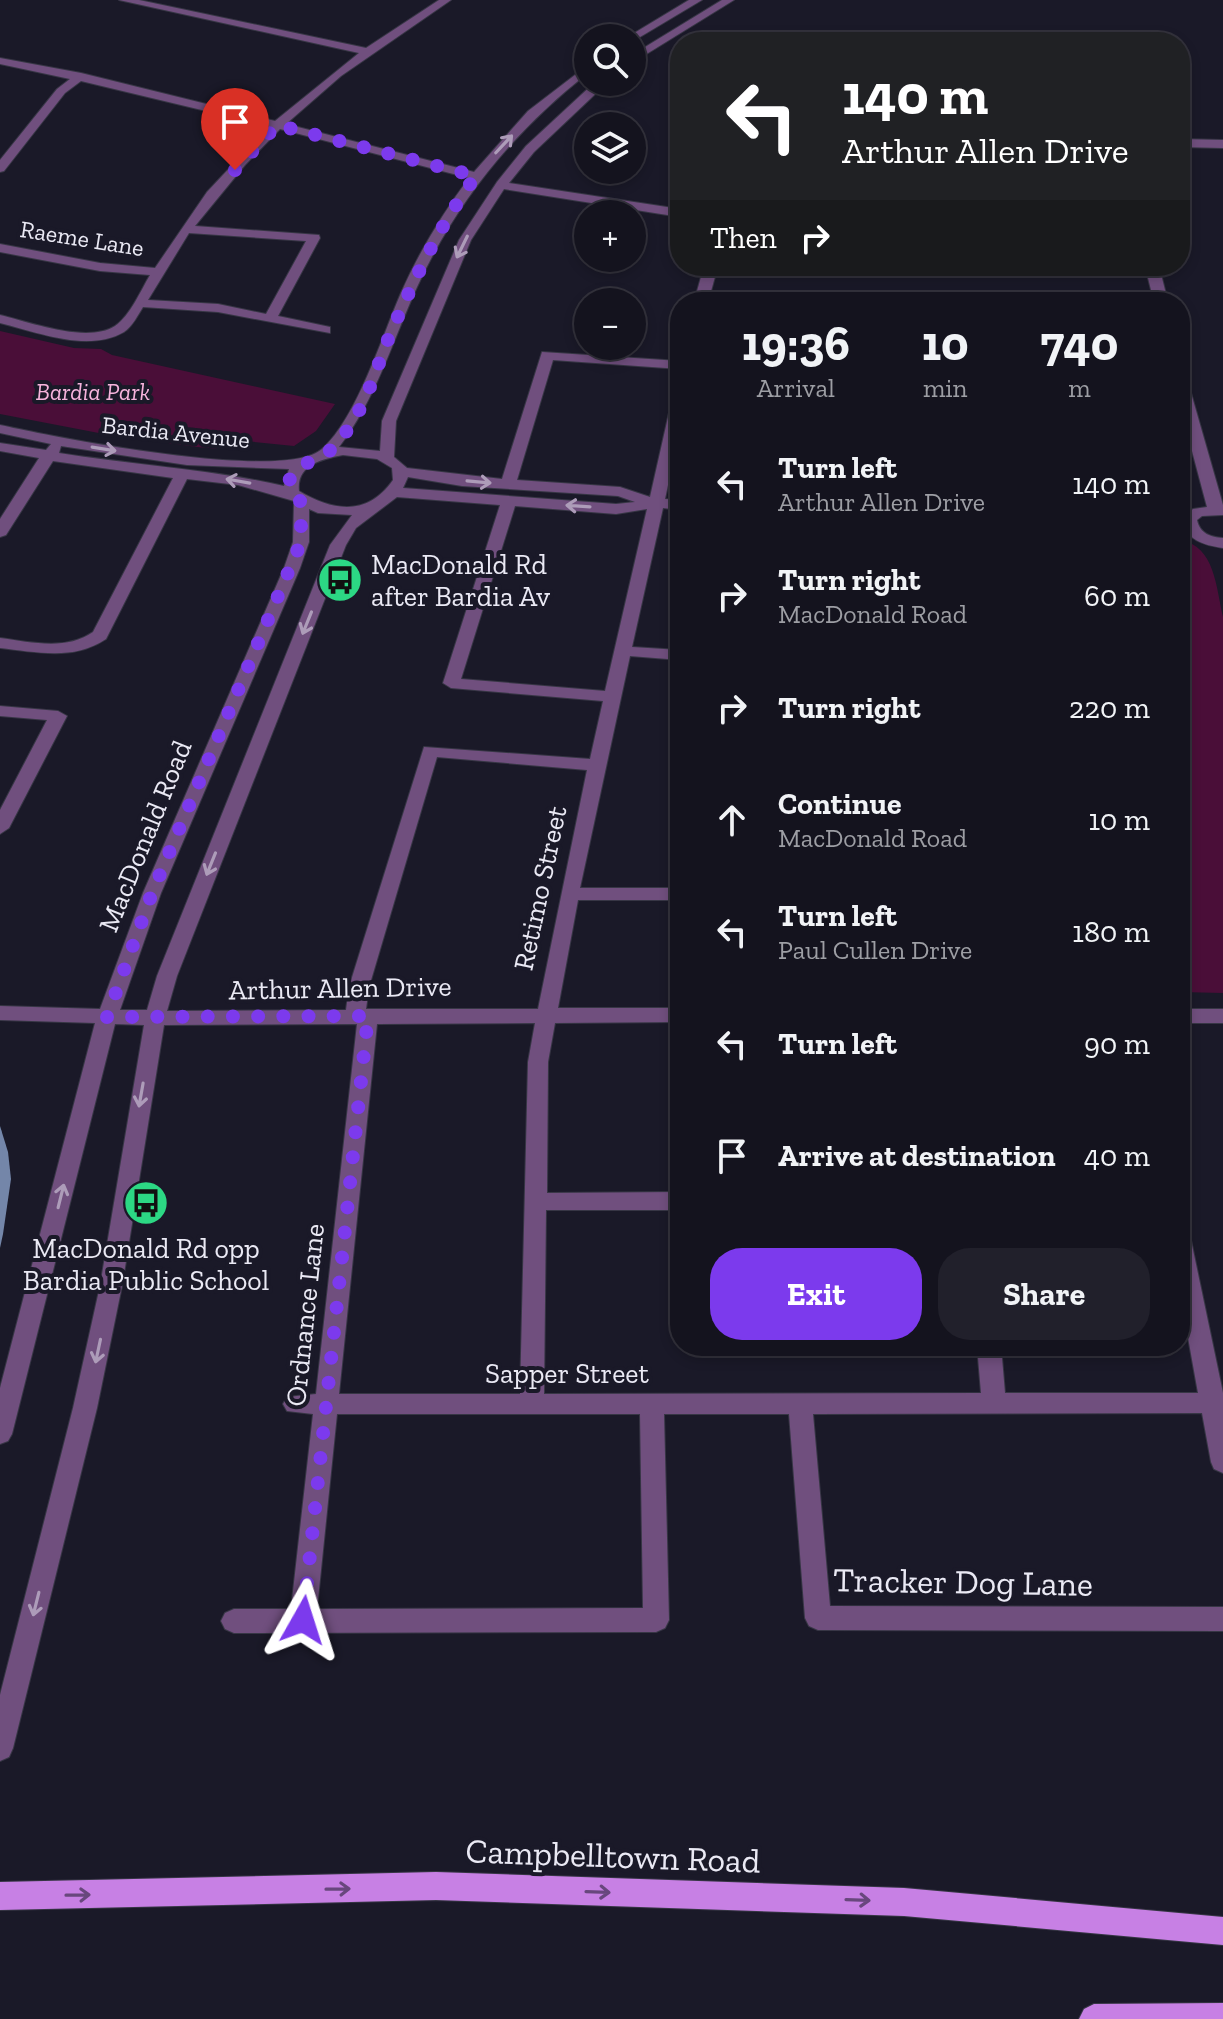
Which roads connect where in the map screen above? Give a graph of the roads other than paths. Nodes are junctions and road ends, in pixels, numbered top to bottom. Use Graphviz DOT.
graph roads {
  1 [pos="124,0"];
  2 [pos="446,0"];
  3 [pos="697,0"];
  4 [pos="729,0"];
  5 [pos="646,29"];
  6 [pos="673,32"];
  7 [pos="670,34"];
  8 [pos="646,50"];
  9 [pos="366,51"];
  10 [pos="0,61"];
  11 [pos="81,76"];
  12 [pos="574,80"];
  13 [pos="587,96"];
  14 [pos="277,125"];
  15 [pos="1190,143"];
  16 [pos="1223,144"];
  17 [pos="0,168"];
  18 [pos="476,176"];
  19 [pos="501,185"];
  20 [pos="670,211"];
  21 [pos="186,229"];
  22 [pos="0,248"];
  23 [pos="158,272"];
  24 [pos="139,303"];
  25 [pos="0,319"];
  26 [pos="270,319"];
  27 [pos="325,330"];
  28 [pos="670,364"];
  29 [pos="1190,412"];
  30 [pos="0,429"];
  31 [pos="670,440"];
  32 [pos="61,442"];
  33 [pos="0,447"];
  34 [pos="327,453"];
  35 [pos="47,456"];
  36 [pos="387,458"];
  37 [pos="301,464"];
  38 [pos="402,472"];
  39 [pos="182,475"];
  40 [pos="397,492"];
  41 [pos="508,492"];
  42 [pos="297,498"];
  43 [pos="656,503"];
  44 [pos="670,504"];
  45 [pos="371,507"];
  46 [pos="1219,509"];
  47 [pos="1190,518"];
  48 [pos="1,530"];
  49 [pos="1190,530"];
  50 [pos="1223,543"];
  51 [pos="0,643"];
  52 [pos="624,651"];
  53 [pos="670,654"];
  54 [pos="612,697"];
  55 [pos="0,711"];
  56 [pos="597,765"];
  57 [pos="0,828"];
  58 [pos="569,894"];
  59 [pos="670,894"];
  60 [pos="0,1013"];
  61 [pos="545,1014"];
  62 [pos="670,1015"];
  63 [pos="362,1016"];
  64 [pos="1190,1016"];
  65 [pos="1223,1016"];
  66 [pos="107,1017"];
  67 [pos="155,1018"];
  68 [pos="670,1201"];
  69 [pos="535,1202"];
  70 [pos="1190,1278"];
  71 [pos="990,1356"];
  72 [pos="800,1402"];
  73 [pos="994,1402"];
  74 [pos="652,1403"];
  75 [pos="1217,1403"];
  76 [pos="295,1404"];
  77 [pos="326,1404"];
  78 [pos="532,1404"];
  79 [pos="0,1434"];
  80 [pos="1223,1462"];
  81 [pos="1223,1619"];
  82 [pos="303,1620"];
  83 [pos="234,1621"];
  84 [pos="0,1748"];
  85 [pos="0,1896"];
  86 [pos="1223,1931"];
  87 [pos="1223,2018"];
  88 [pos="1094,2019"];
  1 -- 9 [label="street"];
  2 -- 9 [label="street"];
  3 -- 5 [label="street"];
  4 -- 6 [label="street"];
  7 -- 8 [label="street"];
  9 -- 14 [label="street"];
  10 -- 11 [label="street"];
  11 -- 14 [label="street"];
  11 -- 17 [label="street"];
  18 -- 12 [label="street, one-way"];
  13 -- 19 [label="street"];
  14 -- 18 [label="street"];
  14 -- 21 [label="street"];
  15 -- 16 [label="street"];
  18 -- 34 [label="street"];
  19 -- 20 [label="street"];
  19 -- 36 [label="street, one-way"];
  21 -- 23 [label="street"];
  21 -- 26 [label="street"];
  22 -- 23 [label="street, Raeme Lane"];
  23 -- 24 [label="street"];
  24 -- 25 [label="street"];
  24 -- 26 [label="street"];
  26 -- 27 [label="street"];
  28 -- 41 [label="street"];
  29 -- 46 [label="street"];
  30 -- 32 [label="street, Bardia Avenue"];
  31 -- 43 [label="street, Retimo Street"];
  32 -- 35 [label="street"];
  32 -- 37 [label="street, Bardia Avenue, one-way"];
  33 -- 35 [label="street, Bardia Avenue"];
  34 -- 36 [label="street"];
  34 -- 37 [label="street"];
  35 -- 39 [label="street, Bardia Avenue"];
  35 -- 48 [label="street"];
  36 -- 38 [label="street"];
  37 -- 42 [label="street, MacDonald Road"];
  38 -- 40 [label="street"];
  38 -- 41 [label="street, one-way"];
  42 -- 39 [label="street, Bardia Avenue, one-way"];
  39 -- 51 [label="street"];
  40 -- 41 [label="street"];
  40 -- 45 [label="street"];
  41 -- 43 [label="street"];
  41 -- 54 [label="street"];
  42 -- 45 [label="street, Bardia Avenue"];
  42 -- 66 [label="street, MacDonald Road"];
  43 -- 44 [label="street"];
  43 -- 52 [label="street, Retimo Street"];
  45 -- 67 [label="street, one-way"];
  46 -- 47 [label="street"];
  49 -- 50 [label="street"];
  52 -- 53 [label="street"];
  52 -- 54 [label="street, Retimo Street"];
  54 -- 56 [label="street, Retimo Street"];
  55 -- 57 [label="street"];
  56 -- 58 [label="street, Retimo Street"];
  56 -- 63 [label="street, Ordnance Lane"];
  58 -- 59 [label="street"];
  58 -- 61 [label="street, Retimo Street"];
  60 -- 66 [label="street, Arthur Allen Drive"];
  61 -- 62 [label="street, Arthur Allen Drive"];
  61 -- 63 [label="street, Arthur Allen Drive"];
  61 -- 69 [label="street, Retimo Street"];
  63 -- 67 [label="street, Arthur Allen Drive"];
  63 -- 77 [label="street, Ordnance Lane"];
  64 -- 65 [label="street"];
  66 -- 67 [label="street, Arthur Allen Drive"];
  79 -- 66 [label="street, MacDonald Road, one-way"];
  67 -- 84 [label="street, one-way"];
  68 -- 69 [label="street"];
  69 -- 78 [label="street, Retimo Street"];
  70 -- 75 [label="street"];
  71 -- 73 [label="street"];
  72 -- 73 [label="street, Sapper Street"];
  72 -- 74 [label="street, Sapper Street"];
  72 -- 81 [label="street, Tracker Dog Lane"];
  73 -- 75 [label="street, Sapper Street"];
  74 -- 78 [label="street, Sapper Street"];
  74 -- 82 [label="street"];
  75 -- 80 [label="street"];
  76 -- 77 [label="street, Sapper Street"];
  77 -- 78 [label="street, Sapper Street"];
  77 -- 82 [label="street, Ordnance Lane"];
  82 -- 83 [label="street"];
  85 -- 86 [label="main road, Campbelltown Road, one-way"];
  87 -- 88 [label="main road"];
}
